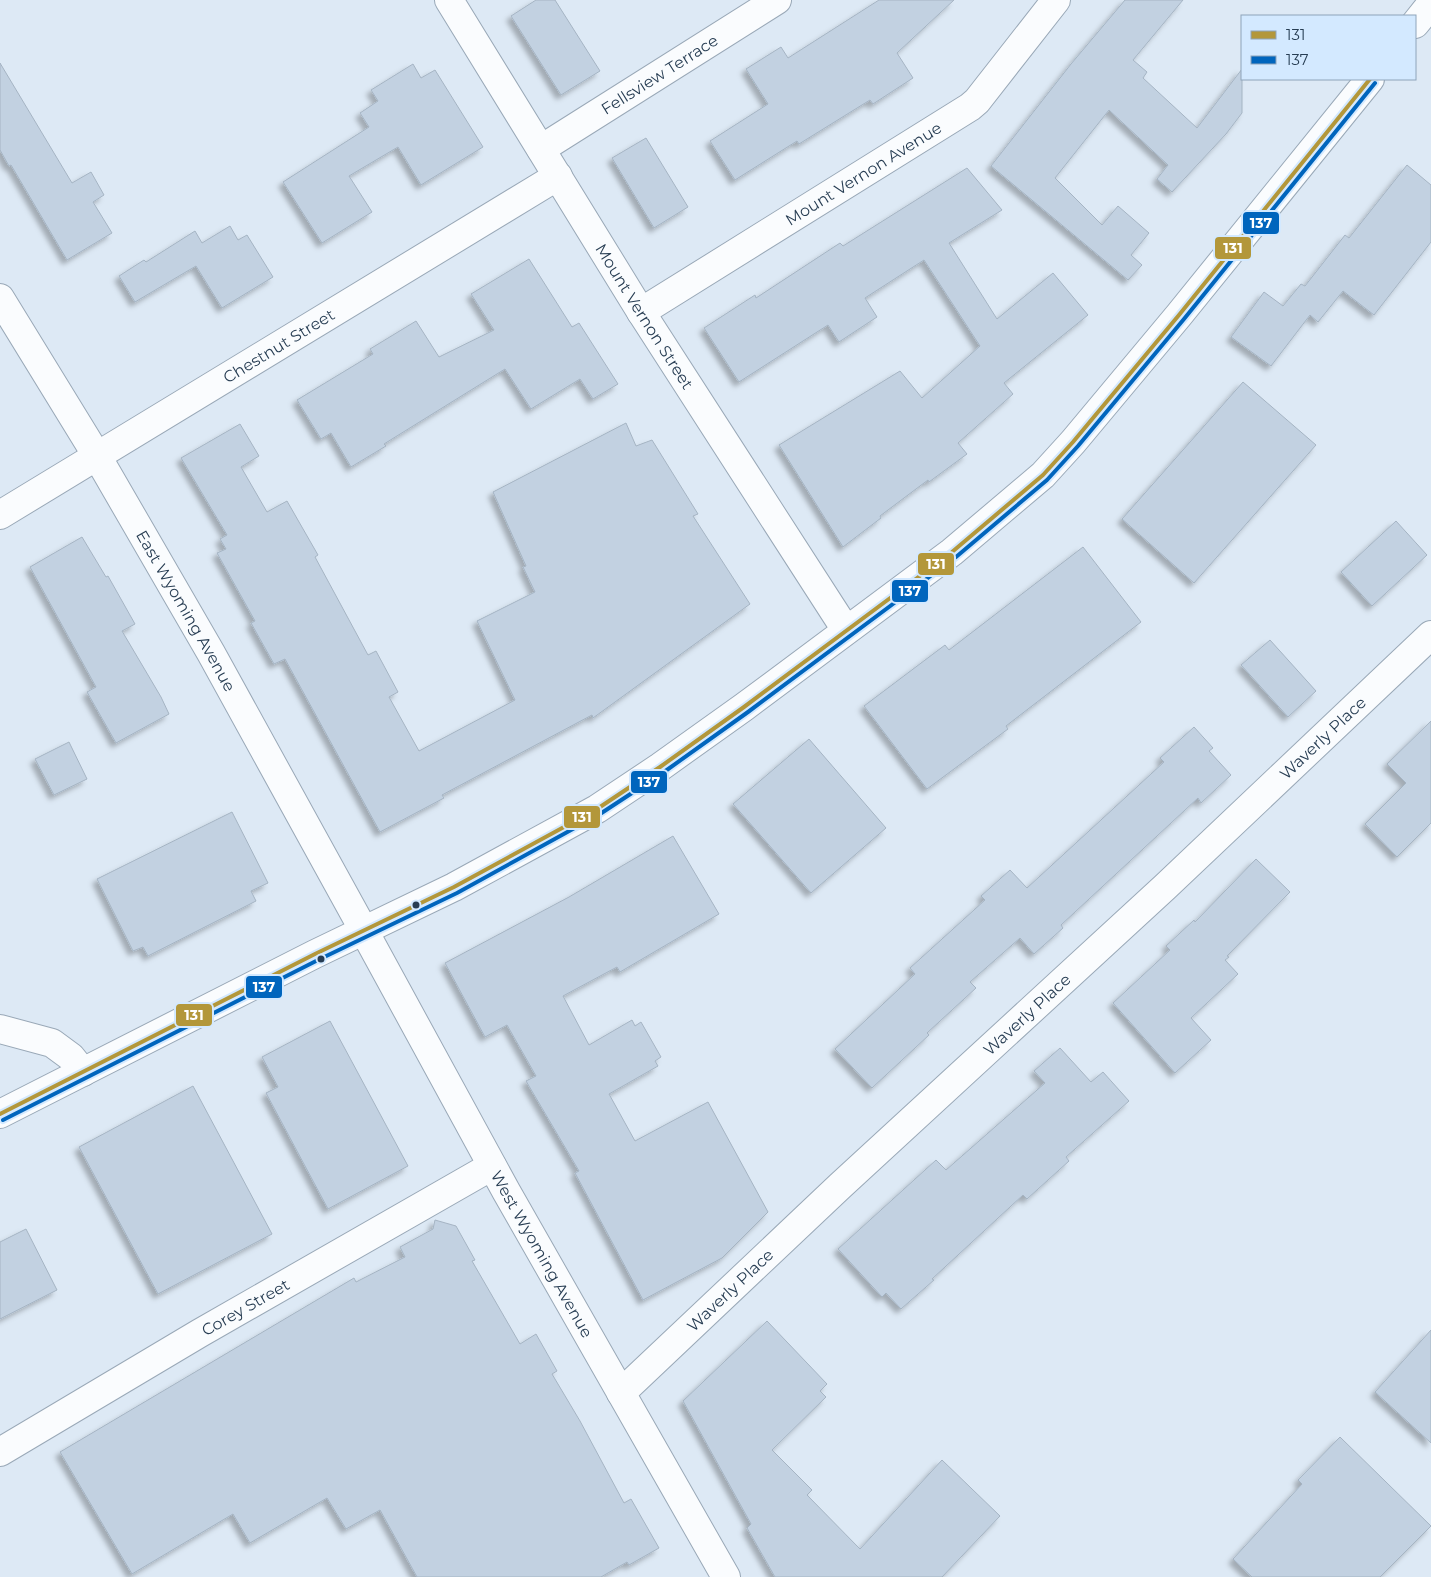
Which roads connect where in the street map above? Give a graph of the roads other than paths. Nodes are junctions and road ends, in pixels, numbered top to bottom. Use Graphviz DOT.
graph roads {
  1 [pos="449,0"];
  2 [pos="777,0"];
  3 [pos="1056,0"];
  4 [pos="1431,4"];
  5 [pos="1416,23"];
  6 [pos="1369,80"];
  7 [pos="540,149"];
  8 [pos="558,176"];
  9 [pos="0,298"];
  10 [pos="641,312"];
  11 [pos="97,456"];
  12 [pos="0,515"];
  13 [pos="846,630"];
  14 [pos="1431,635"];
  15 [pos="363,929"];
  16 [pos="0,1029"];
  17 [pos="83,1072"];
  18 [pos="0,1114"];
  19 [pos="492,1166"];
  20 [pos="621,1393"];
  21 [pos="0,1452"];
  22 [pos="726,1577"];
  1 -- 7 [label="street, Mount Vernon Street"];
  2 -- 7 [label="street, Fellsview Terrace"];
  3 -- 10 [label="street, Mount Vernon Avenue"];
  4 -- 5 [label="street"];
  6 -- 13 [label="street"];
  7 -- 8 [label="street, Mount Vernon Street"];
  8 -- 10 [label="street, Mount Vernon Street"];
  8 -- 11 [label="street, Chestnut Street"];
  9 -- 11 [label="street, East Wyoming Avenue"];
  10 -- 13 [label="street, Mount Vernon Street"];
  11 -- 12 [label="street, Chestnut Street"];
  11 -- 15 [label="street, East Wyoming Avenue"];
  13 -- 15 [label="street"];
  14 -- 20 [label="street, Waverly Place"];
  15 -- 17 [label="street"];
  15 -- 19 [label="street, West Wyoming Avenue"];
  16 -- 17 [label="street"];
  17 -- 18 [label="street"];
  19 -- 20 [label="street, West Wyoming Avenue"];
  19 -- 21 [label="street, Corey Street"];
  20 -- 22 [label="street, West Wyoming Avenue"];
}
